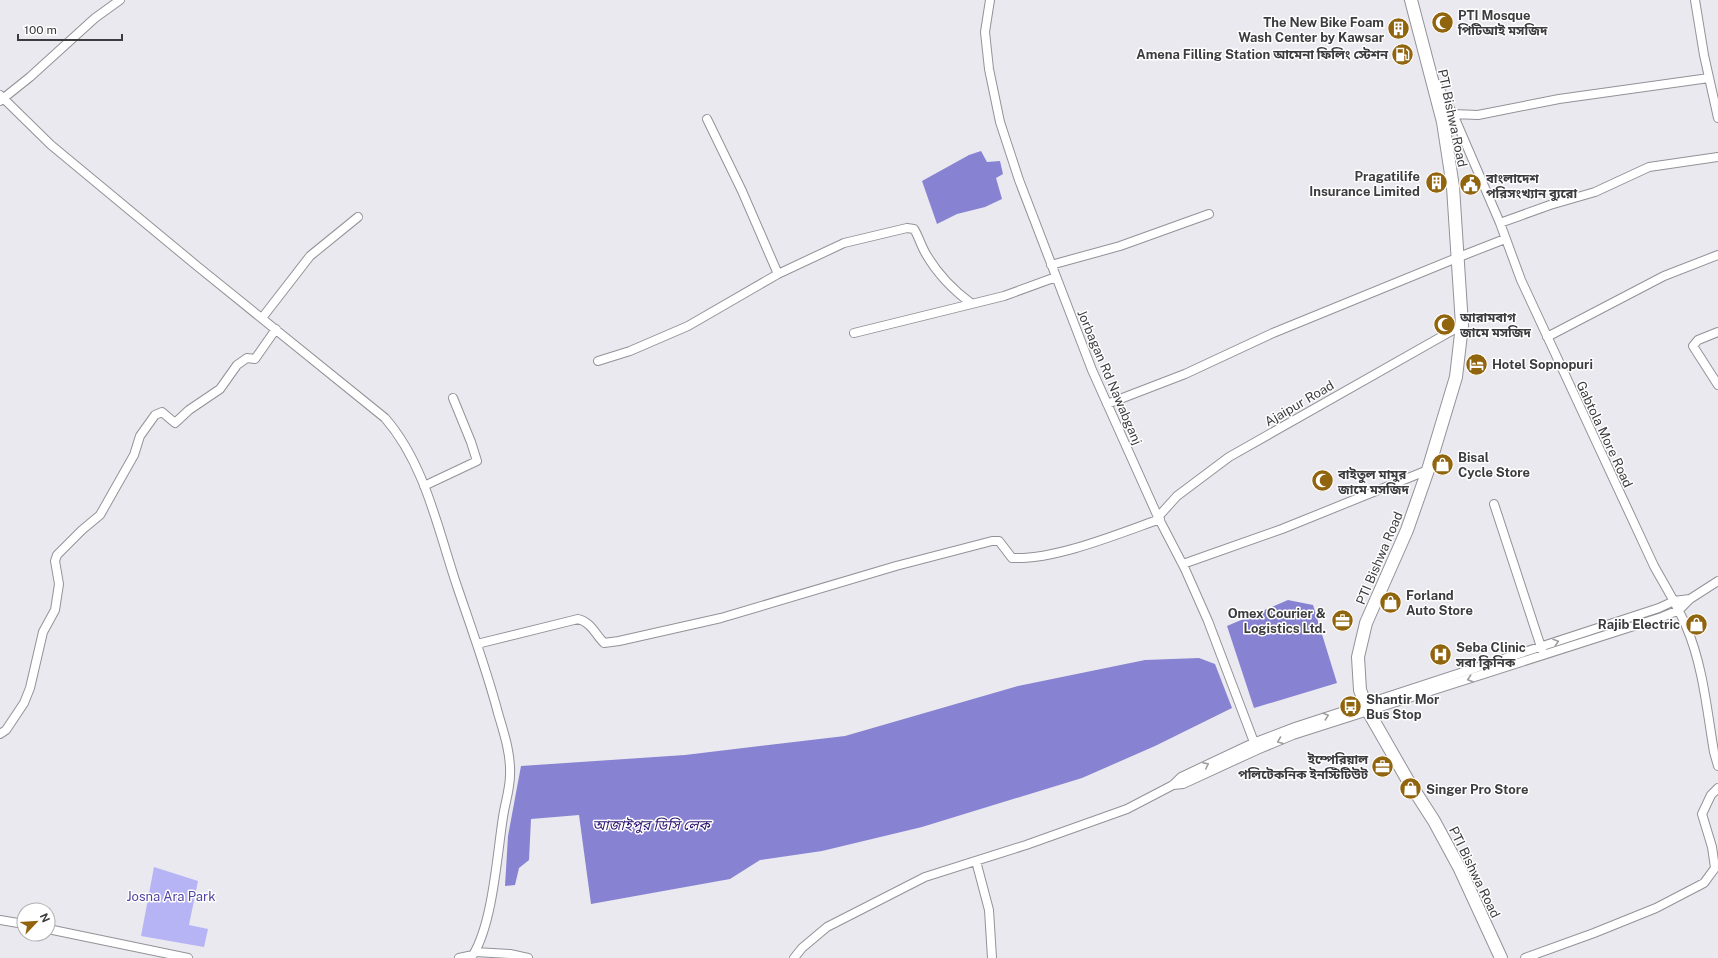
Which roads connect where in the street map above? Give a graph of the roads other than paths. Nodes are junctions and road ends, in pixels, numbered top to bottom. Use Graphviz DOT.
graph roads {
  1 [pos="120,0"];
  2 [pos="990,0"];
  3 [pos="1412,0"];
  4 [pos="1695,0"];
  5 [pos="1431,76"];
  6 [pos="1709,78"];
  7 [pos="1,98"];
  8 [pos="1453,114"];
  9 [pos="1718,118"];
  10 [pos="707,119"];
  11 [pos="1718,157"];
  12 [pos="1209,214"];
  13 [pos="358,217"];
  14 [pos="1500,223"];
  15 [pos="1505,240"];
  16 [pos="1718,255"];
  17 [pos="1459,257"];
  18 [pos="1051,265"];
  19 [pos="778,274"];
  20 [pos="1056,277"];
  21 [pos="972,304"];
  22 [pos="262,318"];
  23 [pos="1462,325"];
  24 [pos="276,329"];
  25 [pos="1718,332"];
  26 [pos="854,334"];
  27 [pos="1547,337"];
  28 [pos="598,361"];
  29 [pos="1718,385"];
  30 [pos="453,398"];
  31 [pos="1107,404"];
  32 [pos="1428,470"];
  33 [pos="424,486"];
  34 [pos="1494,504"];
  35 [pos="1159,518"];
  36 [pos="1183,564"];
  37 [pos="1718,581"];
  38 [pos="1690,600"];
  39 [pos="1674,601"];
  40 [pos="1679,610"];
  41 [pos="477,644"];
  42 [pos="1541,647"];
  43 [pos="1544,655"];
  44 [pos="1481,665"];
  45 [pos="1484,674"];
  46 [pos="1366,708"];
  47 [pos="0,734"];
  48 [pos="1255,746"];
  49 [pos="1718,766"];
  50 [pos="1718,788"];
  51 [pos="976,861"];
  52 [pos="0,920"];
  53 [pos="16,923"];
  54 [pos="56,930"];
  55 [pos="470,955"];
  56 [pos="188,958"];
  57 [pos="459,958"];
  58 [pos="528,958"];
  59 [pos="794,958"];
  60 [pos="992,958"];
  61 [pos="1501,958"];
  62 [pos="1525,958"];
  1 -- 7 [label="street"];
  2 -- 18 [label="street, Jorbagan Rd Nawabganj"];
  3 -- 5 [label="highway, PTI Bishwa Road"];
  4 -- 6 [label="street"];
  5 -- 8 [label="street, Gabtola More Road"];
  5 -- 17 [label="highway, PTI Bishwa Road"];
  6 -- 8 [label="street"];
  6 -- 9 [label="street"];
  7 -- 22 [label="street"];
  8 -- 14 [label="street, Gabtola More Road"];
  10 -- 19 [label="street"];
  11 -- 14 [label="street"];
  12 -- 18 [label="street"];
  13 -- 22 [label="street"];
  14 -- 15 [label="street, Gabtola More Road"];
  15 -- 17 [label="street"];
  15 -- 27 [label="street, Gabtola More Road"];
  16 -- 27 [label="street"];
  17 -- 23 [label="highway, PTI Bishwa Road"];
  17 -- 31 [label="street"];
  18 -- 20 [label="street, Jorbagan Rd Nawabganj"];
  19 -- 21 [label="street"];
  19 -- 28 [label="street"];
  20 -- 21 [label="street"];
  20 -- 31 [label="street, Jorbagan Rd Nawabganj"];
  21 -- 26 [label="street"];
  22 -- 24 [label="street"];
  23 -- 32 [label="highway, PTI Bishwa Road"];
  23 -- 35 [label="street, Ajaipur Road"];
  24 -- 33 [label="street"];
  24 -- 47 [label="street"];
  25 -- 29 [label="street"];
  27 -- 39 [label="street, Gabtola More Road"];
  30 -- 33 [label="street"];
  31 -- 35 [label="street, Jorbagan Rd Nawabganj"];
  32 -- 36 [label="street"];
  32 -- 46 [label="highway, PTI Bishwa Road"];
  33 -- 41 [label="street"];
  34 -- 42 [label="street"];
  35 -- 36 [label="street, Jorbagan Rd Nawabganj"];
  35 -- 41 [label="street"];
  36 -- 48 [label="street, Jorbagan Rd Nawabganj"];
  37 -- 38 [label="street"];
  38 -- 39 [label="street"];
  38 -- 40 [label="street"];
  39 -- 40 [label="street, Gabtola More Road"];
  42 -- 39 [label="street, one-way"];
  40 -- 43 [label="street"];
  40 -- 49 [label="street, Gabtola More Road"];
  41 -- 55 [label="street"];
  42 -- 43 [label="street"];
  42 -- 44 [label="street"];
  43 -- 45 [label="street"];
  44 -- 45 [label="street"];
  44 -- 46 [label="street"];
  45 -- 46 [label="street, one-way"];
  46 -- 48 [label="street"];
  46 -- 61 [label="highway, PTI Bishwa Road"];
  48 -- 51 [label="street"];
  50 -- 62 [label="street"];
  51 -- 59 [label="street"];
  51 -- 60 [label="street"];
  52 -- 53 [label="street"];
  54 -- 56 [label="street"];
  55 -- 57 [label="street"];
  55 -- 58 [label="street"];
}
